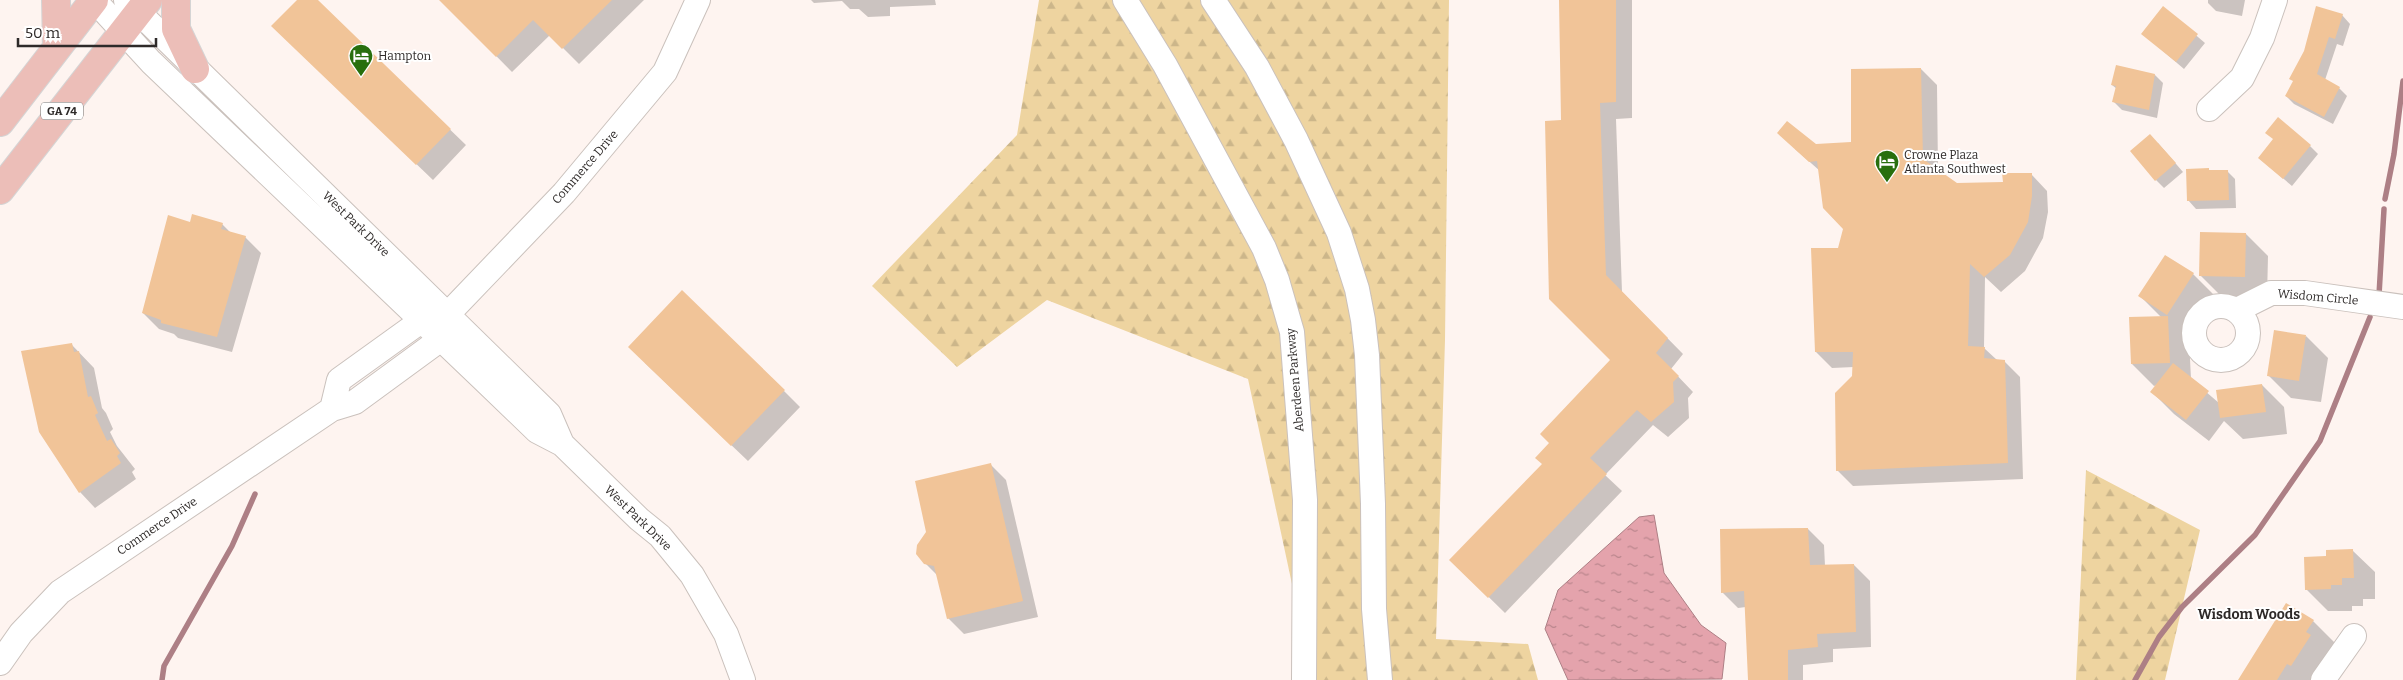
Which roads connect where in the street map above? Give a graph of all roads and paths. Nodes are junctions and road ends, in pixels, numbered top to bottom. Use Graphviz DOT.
graph roads {
  1 [pos="56,0"];
  2 [pos="94,0"];
  3 [pos="176,0"];
  4 [pos="698,0"];
  5 [pos="1125,0"];
  6 [pos="1214,0"];
  7 [pos="2275,0"];
  8 [pos="134,11"];
  9 [pos="57,48"];
  10 [pos="196,69"];
  11 [pos="2209,109"];
  12 [pos="0,122"];
  13 [pos="0,190"];
  14 [pos="2403,308"];
  15 [pos="2237,310"];
  16 [pos="447,315"];
  17 [pos="421,320"];
  18 [pos="441,339"];
  19 [pos="332,409"];
  20 [pos="562,444"];
  21 [pos="2354,636"];
  22 [pos="0,663"];
  23 [pos="743,680"];
  24 [pos="1304,680"];
  25 [pos="1380,680"];
  26 [pos="2323,680"];
  1 -- 9 [label="main road"];
  2 -- 8 [label="street"];
  2 -- 9 [label="main road"];
  3 -- 10 [label="main road"];
  4 -- 16 [label="street, Commerce Drive"];
  5 -- 24 [label="street, Aberdeen Parkway"];
  6 -- 25 [label="street"];
  7 -- 11 [label="street"];
  8 -- 10 [label="street, West Park Drive"];
  8 -- 13 [label="main road, GA 74"];
  8 -- 17 [label="street, West Park Drive"];
  9 -- 12 [label="main road"];
  10 -- 16 [label="street, West Park Drive"];
  14 -- 15 [label="street, Wisdom Circle"];
  16 -- 17 [label="street"];
  16 -- 18 [label="street"];
  16 -- 20 [label="street, West Park Drive"];
  17 -- 18 [label="street, West Park Drive"];
  17 -- 19 [label="street"];
  18 -- 19 [label="street, Commerce Drive"];
  18 -- 20 [label="street, West Park Drive"];
  19 -- 22 [label="street, Commerce Drive"];
  20 -- 23 [label="street, West Park Drive"];
  21 -- 26 [label="street"];
}
